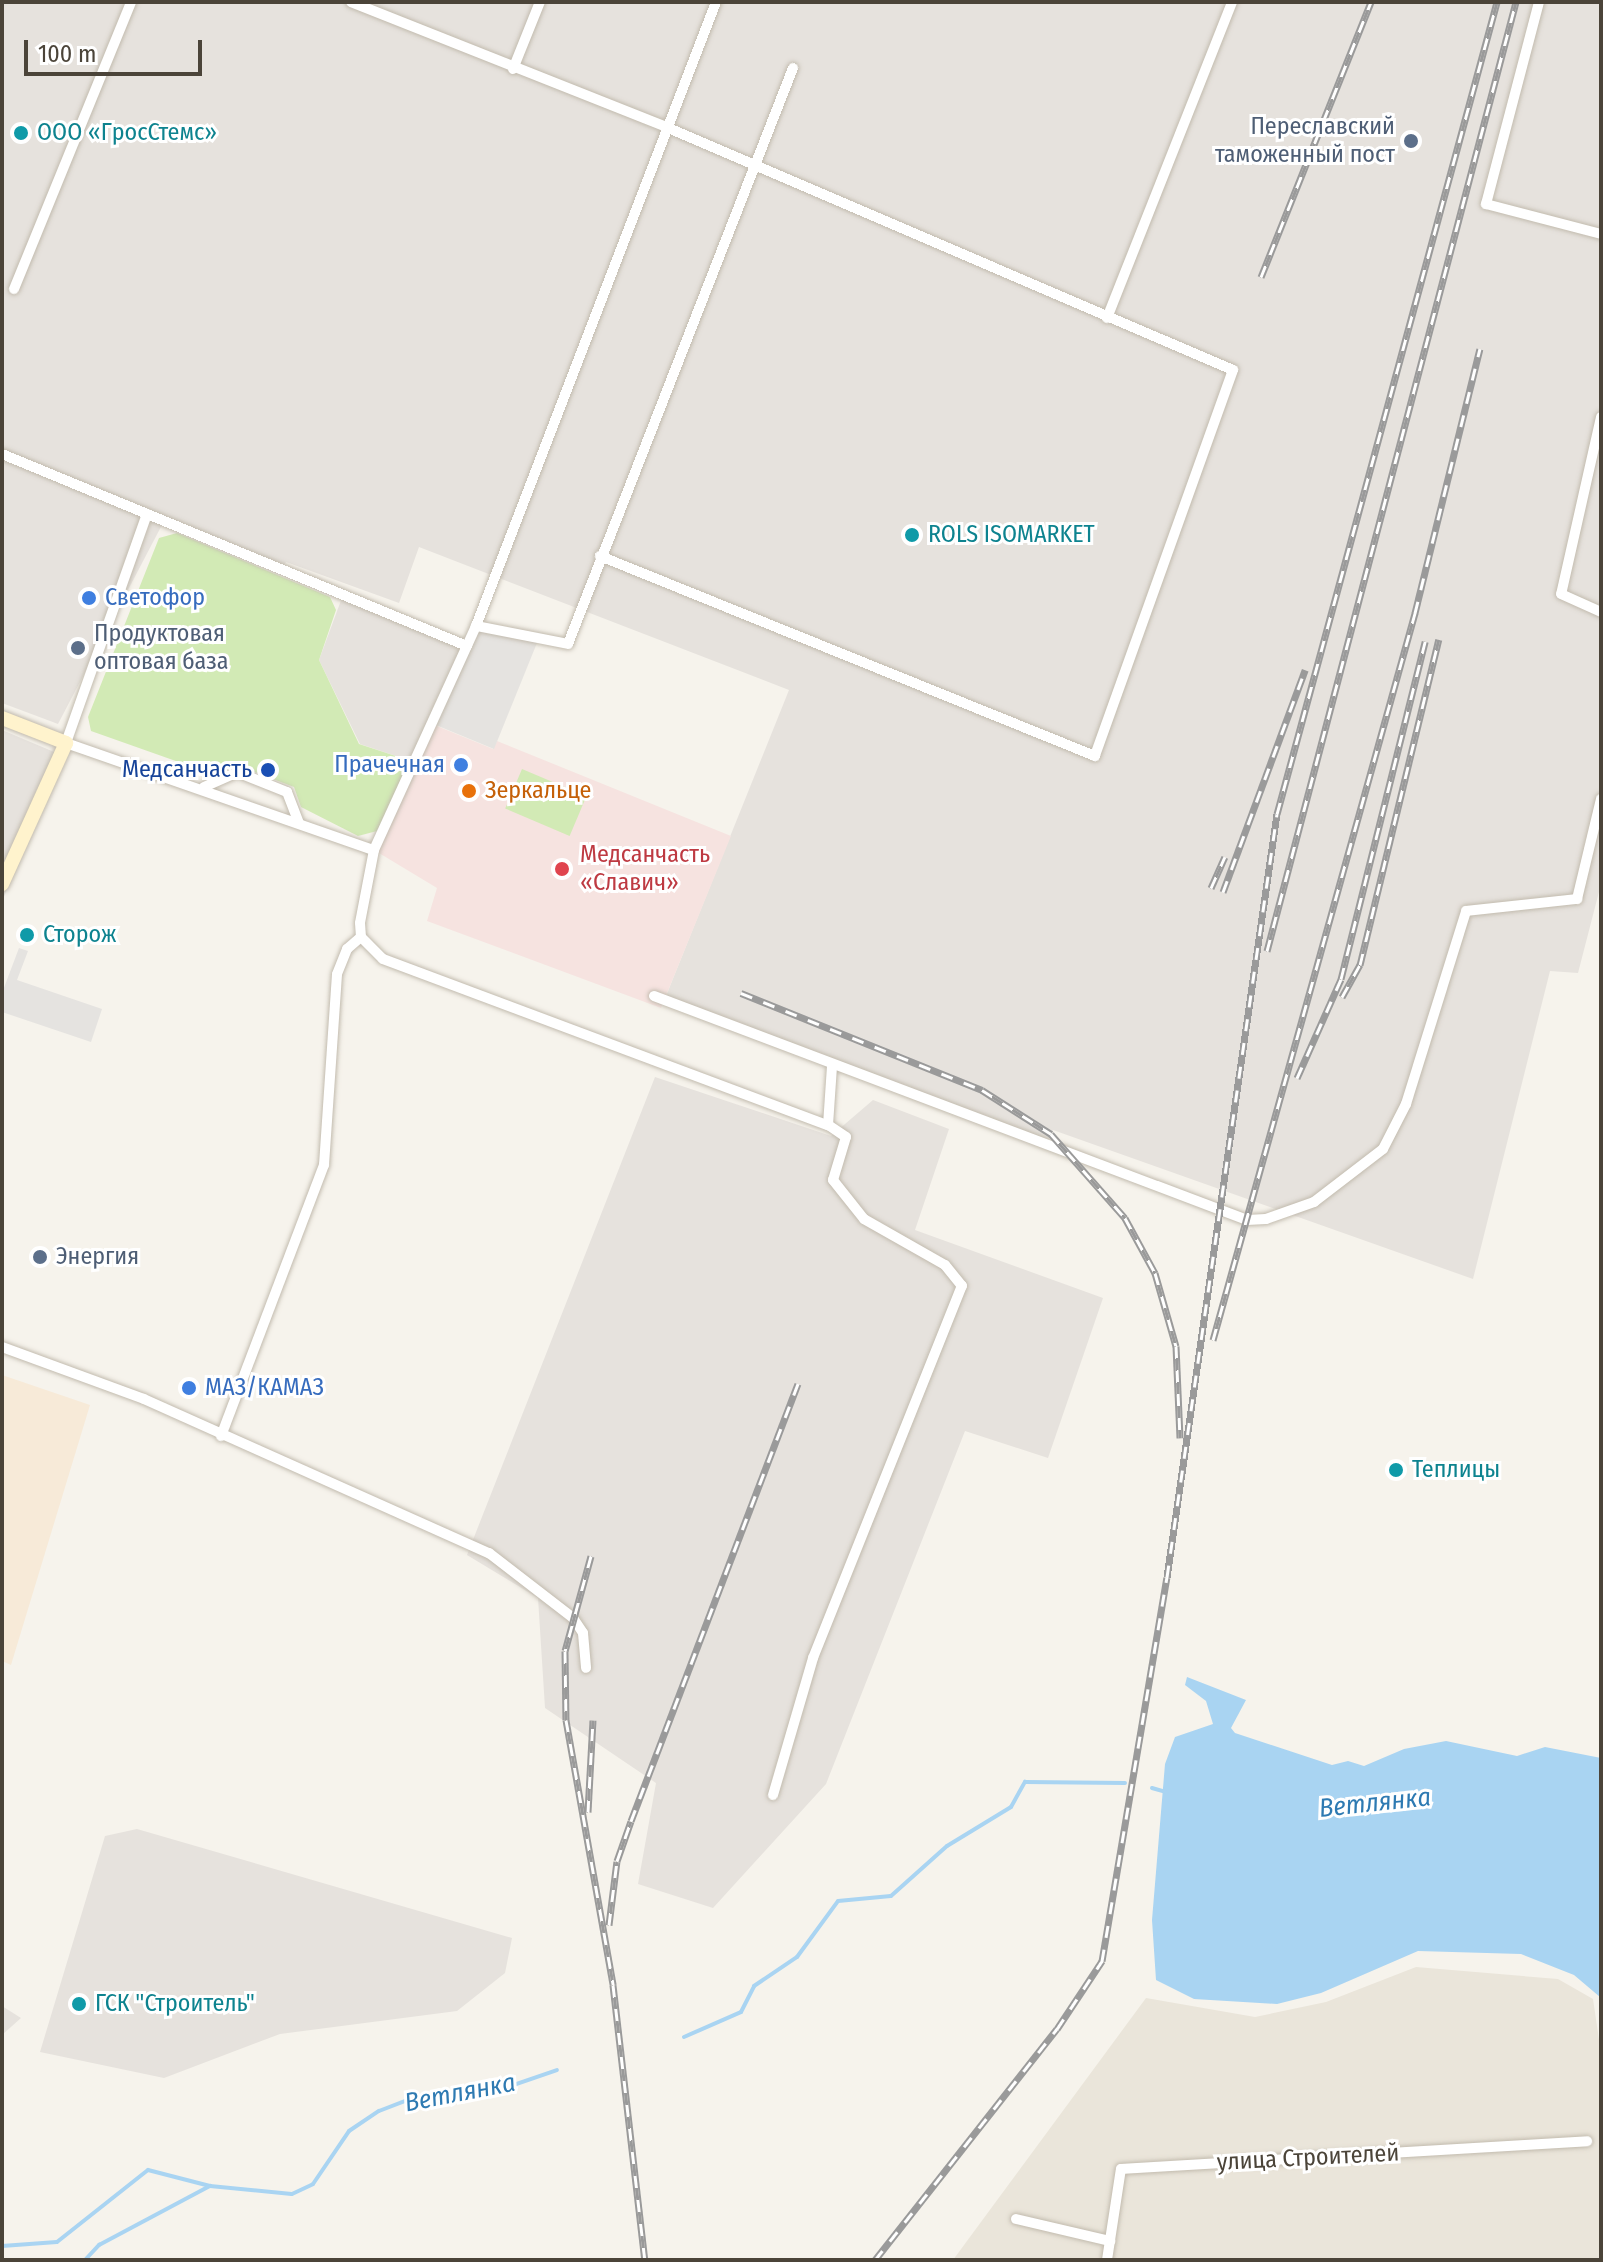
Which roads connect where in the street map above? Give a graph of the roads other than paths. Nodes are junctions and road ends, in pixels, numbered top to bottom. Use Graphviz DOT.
graph roads {
  1 [pos="131,2"];
  2 [pos="351,2"];
  3 [pos="540,2"];
  4 [pos="716,2"];
  5 [pos="1232,2"];
  6 [pos="1539,2"];
  7 [pos="793,68"];
  8 [pos="513,69"];
  9 [pos="666,127"];
  10 [pos="757,166"];
  11 [pos="1601,234"];
  12 [pos="14,289"];
  13 [pos="1107,318"];
  14 [pos="1601,417"];
  15 [pos="2,454"];
  16 [pos="147,514"];
  17 [pos="600,556"];
  18 [pos="1601,612"];
  19 [pos="476,626"];
  20 [pos="467,646"];
  21 [pos="2,718"];
  22 [pos="66,743"];
  23 [pos="204,787"];
  24 [pos="1601,799"];
  25 [pos="299,823"];
  26 [pos="374,850"];
  27 [pos="2,884"];
  28 [pos="361,937"];
  29 [pos="654,996"];
  30 [pos="832,1066"];
  31 [pos="828,1125"];
  32 [pos="2,1347"];
  33 [pos="221,1436"];
  34 [pos="586,1668"];
  35 [pos="773,1795"];
  36 [pos="1587,2141"];
  37 [pos="1016,2219"];
  38 [pos="1110,2241"];
  39 [pos="1107,2260"];
  1 -- 12 [label="street"];
  2 -- 8 [label="street"];
  3 -- 8 [label="street"];
  4 -- 9 [label="street"];
  5 -- 13 [label="street"];
  6 -- 11 [label="street"];
  7 -- 10 [label="street"];
  8 -- 9 [label="street"];
  9 -- 10 [label="street"];
  9 -- 19 [label="street"];
  10 -- 13 [label="street"];
  10 -- 17 [label="street"];
  13 -- 17 [label="street"];
  14 -- 18 [label="street"];
  15 -- 16 [label="street"];
  16 -- 20 [label="street"];
  16 -- 22 [label="street"];
  17 -- 19 [label="street"];
  19 -- 20 [label="street"];
  20 -- 26 [label="street"];
  21 -- 22 [label="main road"];
  22 -- 23 [label="street"];
  22 -- 27 [label="main road"];
  23 -- 25 [label="street"];
  23 -- 25 [label="street"];
  24 -- 30 [label="street"];
  25 -- 26 [label="street"];
  26 -- 28 [label="street"];
  28 -- 31 [label="street"];
  28 -- 33 [label="street"];
  29 -- 30 [label="street"];
  30 -- 31 [label="street"];
  31 -- 35 [label="street"];
  32 -- 33 [label="street"];
  33 -- 34 [label="street"];
  36 -- 38 [label="street, улица Строителей"];
  37 -- 38 [label="street"];
  38 -- 39 [label="street, улица Строителей"];
}
